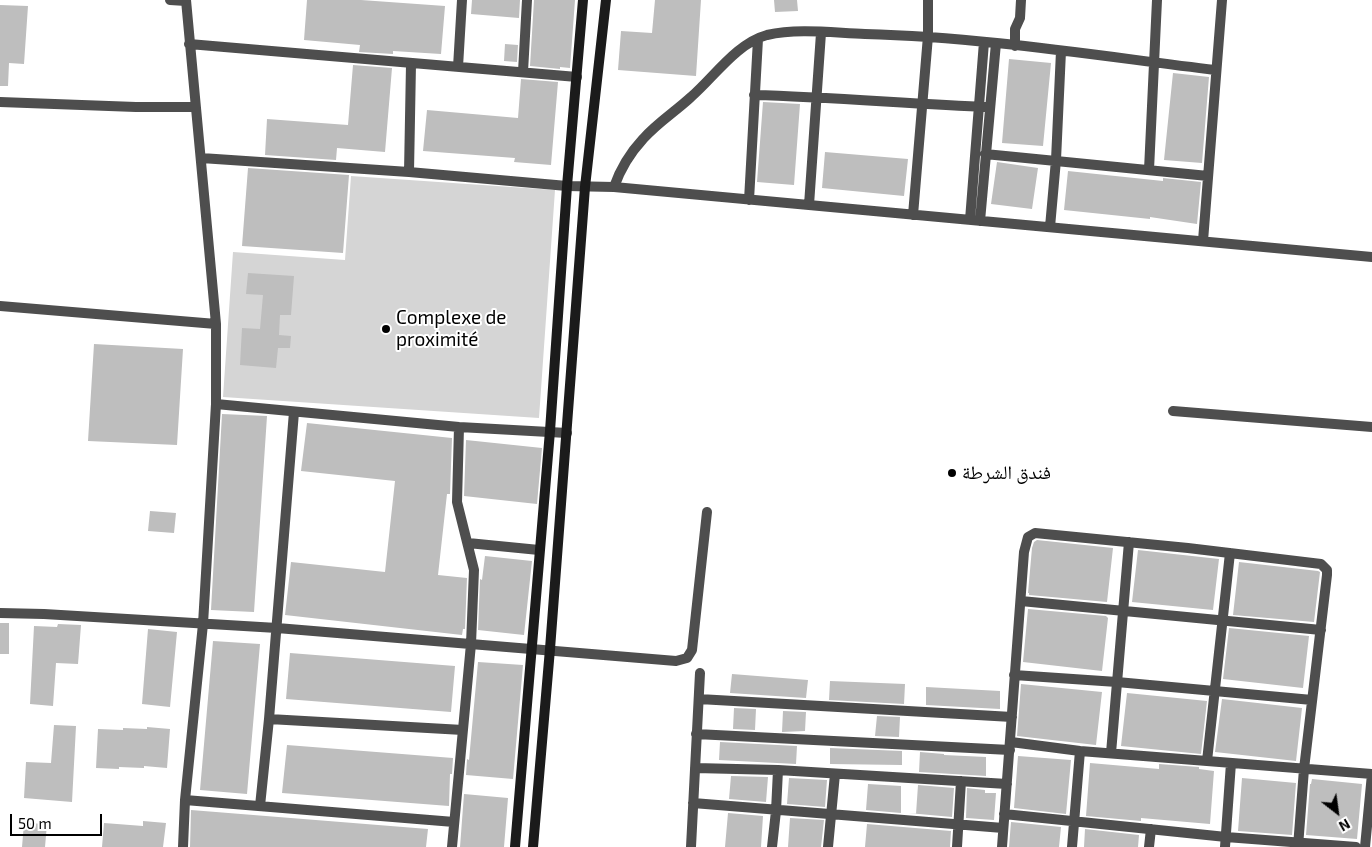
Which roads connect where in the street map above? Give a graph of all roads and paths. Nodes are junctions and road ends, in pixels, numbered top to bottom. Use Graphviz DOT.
graph roads {
  1 [pos="170,0"];
  2 [pos="186,0"];
  3 [pos="462,0"];
  4 [pos="527,0"];
  5 [pos="583,0"];
  6 [pos="606,0"];
  7 [pos="928,0"];
  8 [pos="1021,0"];
  9 [pos="1157,0"];
  10 [pos="1222,0"];
  11 [pos="821,32"];
  12 [pos="928,36"];
  13 [pos="758,39"];
  14 [pos="984,42"];
  15 [pos="996,43"];
  16 [pos="189,44"];
  17 [pos="1015,46"];
  18 [pos="1061,51"];
  19 [pos="1154,62"];
  20 [pos="411,64"];
  21 [pos="458,67"];
  22 [pos="1215,70"];
  23 [pos="523,72"];
  24 [pos="577,77"];
  25 [pos="754,95"];
  26 [pos="815,96"];
  27 [pos="0,102"];
  28 [pos="922,105"];
  29 [pos="194,107"];
  30 [pos="978,107"];
  31 [pos="990,107"];
  32 [pos="985,154"];
  33 [pos="201,158"];
  34 [pos="1056,160"];
  35 [pos="1149,170"];
  36 [pos="409,172"];
  37 [pos="1208,176"];
  38 [pos="567,186"];
  39 [pos="585,187"];
  40 [pos="614,187"];
  41 [pos="749,200"];
  42 [pos="808,205"];
  43 [pos="913,215"];
  44 [pos="975,220"];
  45 [pos="1050,227"];
  46 [pos="1203,241"];
  47 [pos="1372,257"];
  48 [pos="0,306"];
  49 [pos="216,324"];
  50 [pos="216,404"];
  51 [pos="1173,411"];
  52 [pos="294,412"];
  53 [pos="459,426"];
  54 [pos="1372,427"];
  55 [pos="550,431"];
  56 [pos="567,433"];
  57 [pos="707,512"];
  58 [pos="1130,542"];
  59 [pos="468,543"];
  60 [pos="539,550"];
  61 [pos="1230,553"];
  62 [pos="1021,601"];
  63 [pos="1122,610"];
  64 [pos="0,613"];
  65 [pos="1222,620"];
  66 [pos="203,624"];
  67 [pos="277,628"];
  68 [pos="1321,630"];
  69 [pos="471,644"];
  70 [pos="532,649"];
  71 [pos="550,649"];
  72 [pos="700,673"];
  73 [pos="1014,675"];
  74 [pos="1117,682"];
  75 [pos="1215,691"];
  76 [pos="699,699"];
  77 [pos="1312,700"];
  78 [pos="1012,717"];
  79 [pos="270,719"];
  80 [pos="463,730"];
  81 [pos="696,734"];
  82 [pos="1010,746"];
  83 [pos="1080,750"];
  84 [pos="1111,753"];
  85 [pos="1207,761"];
  86 [pos="1231,763"];
  87 [pos="695,768"];
  88 [pos="1304,769"];
  89 [pos="778,770"];
  90 [pos="835,774"];
  91 [pos="1372,774"];
  92 [pos="961,781"];
  93 [pos="1007,784"];
  94 [pos="185,800"];
  95 [pos="693,803"];
  96 [pos="260,806"];
  97 [pos="776,811"];
  98 [pos="1004,814"];
  99 [pos="831,815"];
  100 [pos="1074,821"];
  101 [pos="454,822"];
  102 [pos="959,824"];
  103 [pos="1003,828"];
  104 [pos="1150,829"];
  105 [pos="1226,842"];
  106 [pos="1298,845"];
  107 [pos="183,847"];
  108 [pos="452,847"];
  109 [pos="515,847"];
  110 [pos="533,847"];
  111 [pos="691,847"];
  112 [pos="772,847"];
  113 [pos="828,847"];
  114 [pos="957,847"];
  115 [pos="1002,847"];
  116 [pos="1072,847"];
  117 [pos="1149,847"];
  118 [pos="1356,847"];
  119 [pos="1365,847"];
  1 -- 2 [label="street"];
  2 -- 16 [label="street"];
  3 -- 21 [label="street"];
  4 -- 23 [label="street"];
  5 -- 24 [label="street"];
  6 -- 39 [label="street"];
  7 -- 12 [label="street"];
  8 -- 17 [label="street"];
  9 -- 19 [label="street"];
  10 -- 22 [label="street"];
  11 -- 12 [label="street"];
  11 -- 13 [label="street"];
  11 -- 26 [label="street"];
  12 -- 14 [label="street"];
  12 -- 28 [label="street"];
  13 -- 25 [label="street"];
  13 -- 40 [label="street"];
  14 -- 15 [label="street"];
  14 -- 30 [label="street"];
  15 -- 17 [label="street"];
  15 -- 31 [label="street"];
  16 -- 20 [label="street"];
  16 -- 29 [label="street"];
  17 -- 18 [label="street"];
  18 -- 19 [label="street"];
  18 -- 34 [label="street"];
  19 -- 22 [label="street"];
  19 -- 35 [label="street"];
  20 -- 21 [label="street"];
  20 -- 36 [label="street"];
  21 -- 23 [label="street"];
  22 -- 37 [label="street"];
  23 -- 24 [label="street"];
  24 -- 38 [label="street"];
  25 -- 26 [label="street"];
  25 -- 41 [label="street"];
  26 -- 28 [label="street"];
  26 -- 42 [label="street"];
  27 -- 29 [label="street"];
  28 -- 30 [label="street"];
  28 -- 43 [label="street"];
  29 -- 33 [label="street"];
  30 -- 31 [label="street"];
  30 -- 44 [label="street"];
  31 -- 32 [label="street"];
  32 -- 34 [label="street"];
  32 -- 44 [label="street"];
  33 -- 36 [label="street"];
  33 -- 49 [label="street"];
  34 -- 35 [label="street"];
  34 -- 45 [label="street"];
  35 -- 37 [label="street"];
  36 -- 38 [label="street"];
  37 -- 46 [label="street"];
  38 -- 39 [label="street"];
  38 -- 55 [label="street"];
  39 -- 40 [label="street"];
  39 -- 56 [label="street"];
  40 -- 41 [label="street"];
  41 -- 42 [label="street"];
  42 -- 43 [label="street"];
  43 -- 44 [label="street"];
  44 -- 45 [label="street"];
  45 -- 46 [label="street"];
  46 -- 47 [label="street"];
  48 -- 49 [label="street"];
  49 -- 50 [label="street"];
  50 -- 52 [label="street"];
  50 -- 66 [label="street"];
  51 -- 54 [label="street"];
  52 -- 53 [label="street"];
  52 -- 67 [label="street"];
  53 -- 55 [label="street"];
  53 -- 59 [label="street"];
  55 -- 56 [label="street"];
  55 -- 60 [label="street"];
  56 -- 71 [label="street"];
  57 -- 71 [label="street"];
  58 -- 61 [label="street"];
  58 -- 62 [label="street"];
  58 -- 63 [label="street"];
  59 -- 60 [label="street"];
  59 -- 69 [label="street"];
  60 -- 70 [label="street"];
  61 -- 65 [label="street"];
  61 -- 68 [label="street"];
  62 -- 63 [label="street"];
  62 -- 73 [label="street"];
  63 -- 65 [label="street"];
  63 -- 74 [label="street"];
  64 -- 66 [label="street"];
  65 -- 68 [label="street"];
  65 -- 75 [label="street"];
  66 -- 67 [label="street"];
  66 -- 94 [label="street"];
  67 -- 69 [label="street"];
  67 -- 79 [label="street"];
  68 -- 77 [label="street"];
  69 -- 70 [label="street"];
  69 -- 80 [label="street"];
  70 -- 71 [label="street"];
  70 -- 109 [label="street"];
  71 -- 110 [label="street"];
  72 -- 76 [label="street"];
  73 -- 74 [label="street"];
  73 -- 78 [label="street"];
  74 -- 75 [label="street"];
  74 -- 84 [label="street"];
  75 -- 77 [label="street"];
  75 -- 85 [label="street"];
  76 -- 78 [label="street"];
  76 -- 81 [label="street"];
  77 -- 88 [label="street"];
  78 -- 82 [label="street"];
  79 -- 80 [label="street"];
  79 -- 96 [label="street"];
  80 -- 101 [label="street"];
  81 -- 82 [label="street"];
  81 -- 87 [label="street"];
  82 -- 83 [label="street"];
  82 -- 93 [label="street"];
  83 -- 84 [label="street"];
  83 -- 100 [label="street"];
  84 -- 85 [label="street"];
  85 -- 86 [label="street"];
  86 -- 88 [label="street"];
  86 -- 105 [label="street"];
  87 -- 89 [label="street"];
  87 -- 95 [label="street"];
  88 -- 91 [label="street"];
  88 -- 106 [label="street"];
  89 -- 90 [label="street"];
  89 -- 97 [label="street"];
  90 -- 92 [label="street"];
  90 -- 99 [label="street"];
  91 -- 119 [label="street"];
  92 -- 93 [label="street"];
  92 -- 102 [label="street"];
  93 -- 98 [label="street"];
  94 -- 96 [label="street"];
  94 -- 107 [label="street"];
  95 -- 97 [label="street"];
  95 -- 111 [label="street"];
  96 -- 101 [label="street"];
  97 -- 99 [label="street"];
  97 -- 112 [label="street"];
  98 -- 100 [label="street"];
  98 -- 103 [label="street"];
  99 -- 102 [label="street"];
  99 -- 113 [label="street"];
  100 -- 104 [label="street"];
  100 -- 116 [label="street"];
  101 -- 108 [label="street"];
  102 -- 103 [label="street"];
  102 -- 114 [label="street"];
  103 -- 115 [label="street"];
  104 -- 105 [label="street"];
  104 -- 117 [label="street"];
  105 -- 106 [label="street"];
  106 -- 118 [label="street"];
}
